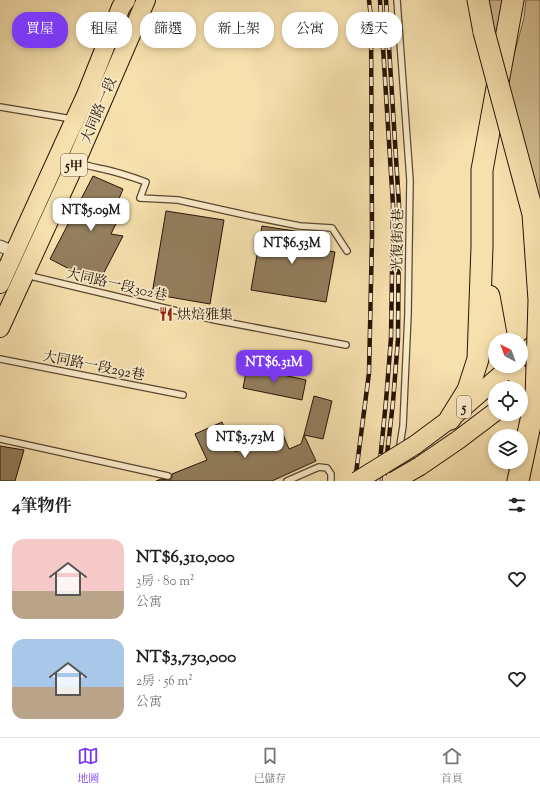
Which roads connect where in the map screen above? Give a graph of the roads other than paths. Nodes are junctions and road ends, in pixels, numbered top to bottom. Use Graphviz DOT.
graph roads {
  1 [pos="126,0"];
  2 [pos="146,0"];
  3 [pos="397,0"];
  4 [pos="478,0"];
  5 [pos="514,0"];
  6 [pos="94,98"];
  7 [pos="0,107"];
  8 [pos="74,120"];
  9 [pos="76,162"];
  10 [pos="482,246"];
  11 [pos="7,249"];
  12 [pos="347,251"];
  13 [pos="24,274"];
  14 [pos="0,284"];
  15 [pos="0,328"];
  16 [pos="497,333"];
  17 [pos="540,338"];
  18 [pos="346,345"];
  19 [pos="528,350"];
  20 [pos="0,359"];
  21 [pos="503,373"];
  22 [pos="518,373"];
  23 [pos="533,387"];
  24 [pos="182,395"];
  25 [pos="488,417"];
  26 [pos="450,419"];
  27 [pos="0,439"];
  28 [pos="395,475"];
  29 [pos="168,476"];
  30 [pos="287,481"];
  31 [pos="331,481"];
  32 [pos="357,481"];
  33 [pos="518,481"];
  1 -- 6 [label="main road, 大同路一段 / 5甲"];
  2 -- 6 [label="main road, 大同路一段 / 5甲"];
  3 -- 28 [label="lane, 光復街8巷"];
  4 -- 23 [label="highway, bridge"];
  5 -- 10 [label="highway"];
  6 -- 8 [label="main road, 大同路一段 / 5甲"];
  6 -- 9 [label="main road, 大同路一段 / 5甲"];
  7 -- 8 [label="lane"];
  8 -- 11 [label="main road, 大同路一段 / 5甲"];
  9 -- 12 [label="lane"];
  9 -- 13 [label="main road, 大同路一段 / 5甲"];
  10 -- 16 [label="highway"];
  10 -- 26 [label="highway"];
  11 -- 14 [label="main road, 大同路一段 / 5甲"];
  13 -- 15 [label="main road, 大同路一段 / 5甲"];
  13 -- 18 [label="lane, 大同路一段302巷"];
  17 -- 19 [label="main road"];
  20 -- 24 [label="lane, 大同路一段292巷"];
  21 -- 26 [label="main road, 5"];
  22 -- 23 [label="highway"];
  23 -- 33 [label="highway"];
  25 -- 28 [label="main road, 5, bridge"];
  26 -- 32 [label="main road, 5, bridge"];
  27 -- 29 [label="lane"];
  30 -- 31 [label="lane"];
}
